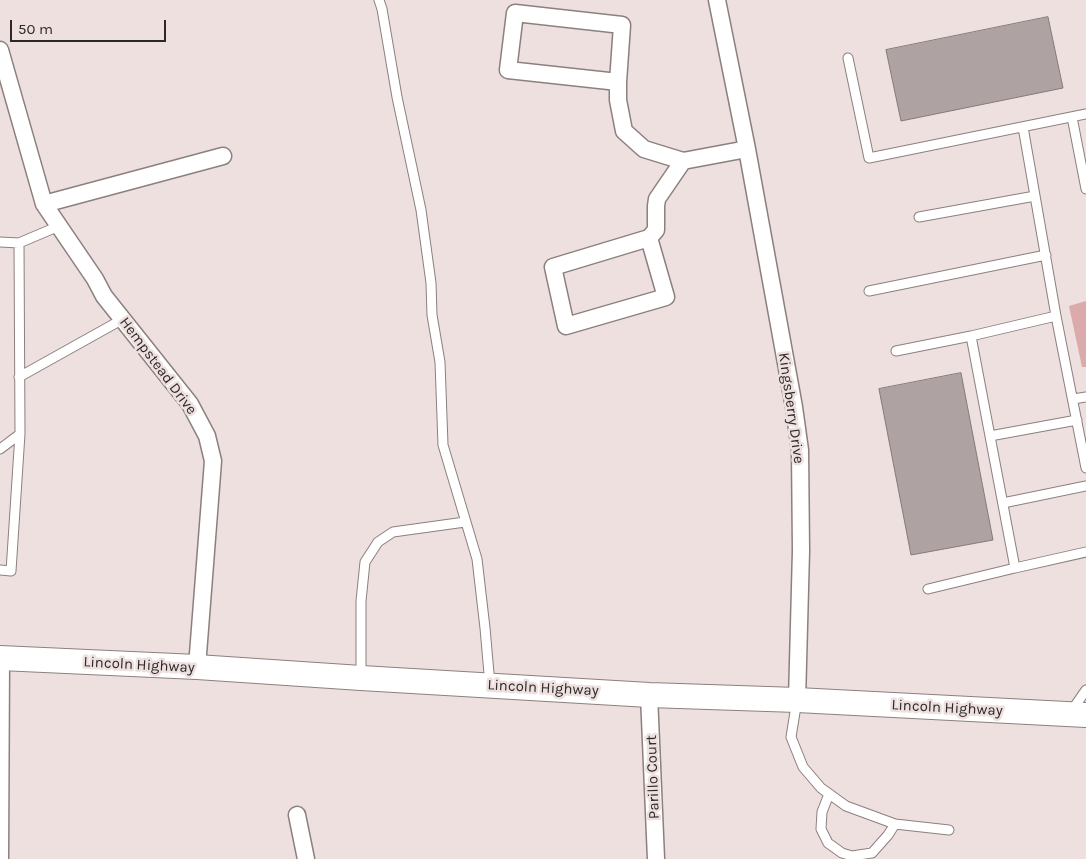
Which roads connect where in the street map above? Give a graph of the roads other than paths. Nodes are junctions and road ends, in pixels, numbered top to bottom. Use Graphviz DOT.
graph roads {
  1 [pos="379,0"];
  2 [pos="717,0"];
  3 [pos="0,50"];
  4 [pos="848,58"];
  5 [pos="618,82"];
  6 [pos="1086,114"];
  7 [pos="1072,117"];
  8 [pos="1023,127"];
  9 [pos="747,150"];
  10 [pos="223,156"];
  11 [pos="683,161"];
  12 [pos="1086,189"];
  13 [pos="1035,196"];
  14 [pos="44,204"];
  15 [pos="920,217"];
  16 [pos="59,226"];
  17 [pos="649,238"];
  18 [pos="0,242"];
  19 [pos="19,243"];
  20 [pos="1046,255"];
  21 [pos="869,291"];
  22 [pos="1056,316"];
  23 [pos="122,318"];
  24 [pos="971,336"];
  25 [pos="896,351"];
  26 [pos="19,377"];
  27 [pos="1086,397"];
  28 [pos="1072,399"];
  29 [pos="1077,420"];
  30 [pos="20,434"];
  31 [pos="990,436"];
  32 [pos="0,448"];
  33 [pos="1086,468"];
  34 [pos="1086,486"];
  35 [pos="1003,503"];
  36 [pos="465,522"];
  37 [pos="1086,552"];
  38 [pos="1015,568"];
  39 [pos="0,570"];
  40 [pos="928,589"];
  41 [pos="0,658"];
  42 [pos="197,667"];
  43 [pos="361,678"];
  44 [pos="490,685"];
  45 [pos="1086,690"];
  46 [pos="649,695"];
  47 [pos="797,700"];
  48 [pos="1078,715"];
  49 [pos="829,794"];
  50 [pos="297,815"];
  51 [pos="895,824"];
  52 [pos="949,830"];
  53 [pos="0,859"];
  54 [pos="306,859"];
  55 [pos="656,859"];
  1 -- 36 [label="lane"];
  2 -- 9 [label="street, Kingsberry Drive"];
  3 -- 14 [label="street, Hempstead Drive"];
  4 -- 8 [label="lane"];
  5 -- 5 [label="street"];
  5 -- 11 [label="street"];
  6 -- 7 [label="lane"];
  7 -- 8 [label="lane"];
  7 -- 12 [label="lane"];
  8 -- 13 [label="lane"];
  9 -- 11 [label="street"];
  9 -- 47 [label="street, Kingsberry Drive"];
  10 -- 14 [label="street"];
  11 -- 17 [label="street"];
  13 -- 15 [label="lane"];
  13 -- 20 [label="lane"];
  14 -- 16 [label="street, Hempstead Drive"];
  16 -- 19 [label="lane"];
  16 -- 23 [label="street, Hempstead Drive"];
  17 -- 17 [label="street"];
  18 -- 19 [label="lane"];
  19 -- 26 [label="lane"];
  20 -- 21 [label="lane"];
  20 -- 22 [label="lane"];
  22 -- 24 [label="lane"];
  22 -- 28 [label="lane"];
  23 -- 26 [label="lane"];
  23 -- 42 [label="street, Hempstead Drive"];
  24 -- 25 [label="lane"];
  24 -- 31 [label="lane"];
  26 -- 30 [label="lane"];
  27 -- 28 [label="lane"];
  28 -- 29 [label="lane"];
  29 -- 31 [label="lane"];
  29 -- 33 [label="lane"];
  30 -- 32 [label="lane"];
  30 -- 39 [label="lane"];
  31 -- 35 [label="lane"];
  34 -- 35 [label="lane"];
  35 -- 38 [label="lane"];
  36 -- 43 [label="lane"];
  36 -- 44 [label="lane"];
  37 -- 38 [label="lane"];
  38 -- 40 [label="lane"];
  41 -- 42 [label="main road, Lincoln Highway"];
  41 -- 53 [label="street"];
  42 -- 43 [label="main road, Lincoln Highway"];
  43 -- 44 [label="main road, Lincoln Highway"];
  44 -- 46 [label="main road, Lincoln Highway"];
  45 -- 48 [label="lane"];
  46 -- 47 [label="main road, Lincoln Highway"];
  46 -- 55 [label="street, Parillo Court"];
  47 -- 48 [label="main road, Lincoln Highway"];
  47 -- 49 [label="lane"];
  49 -- 51 [label="lane"];
  49 -- 51 [label="lane"];
  50 -- 54 [label="street"];
  51 -- 52 [label="lane"];
}
